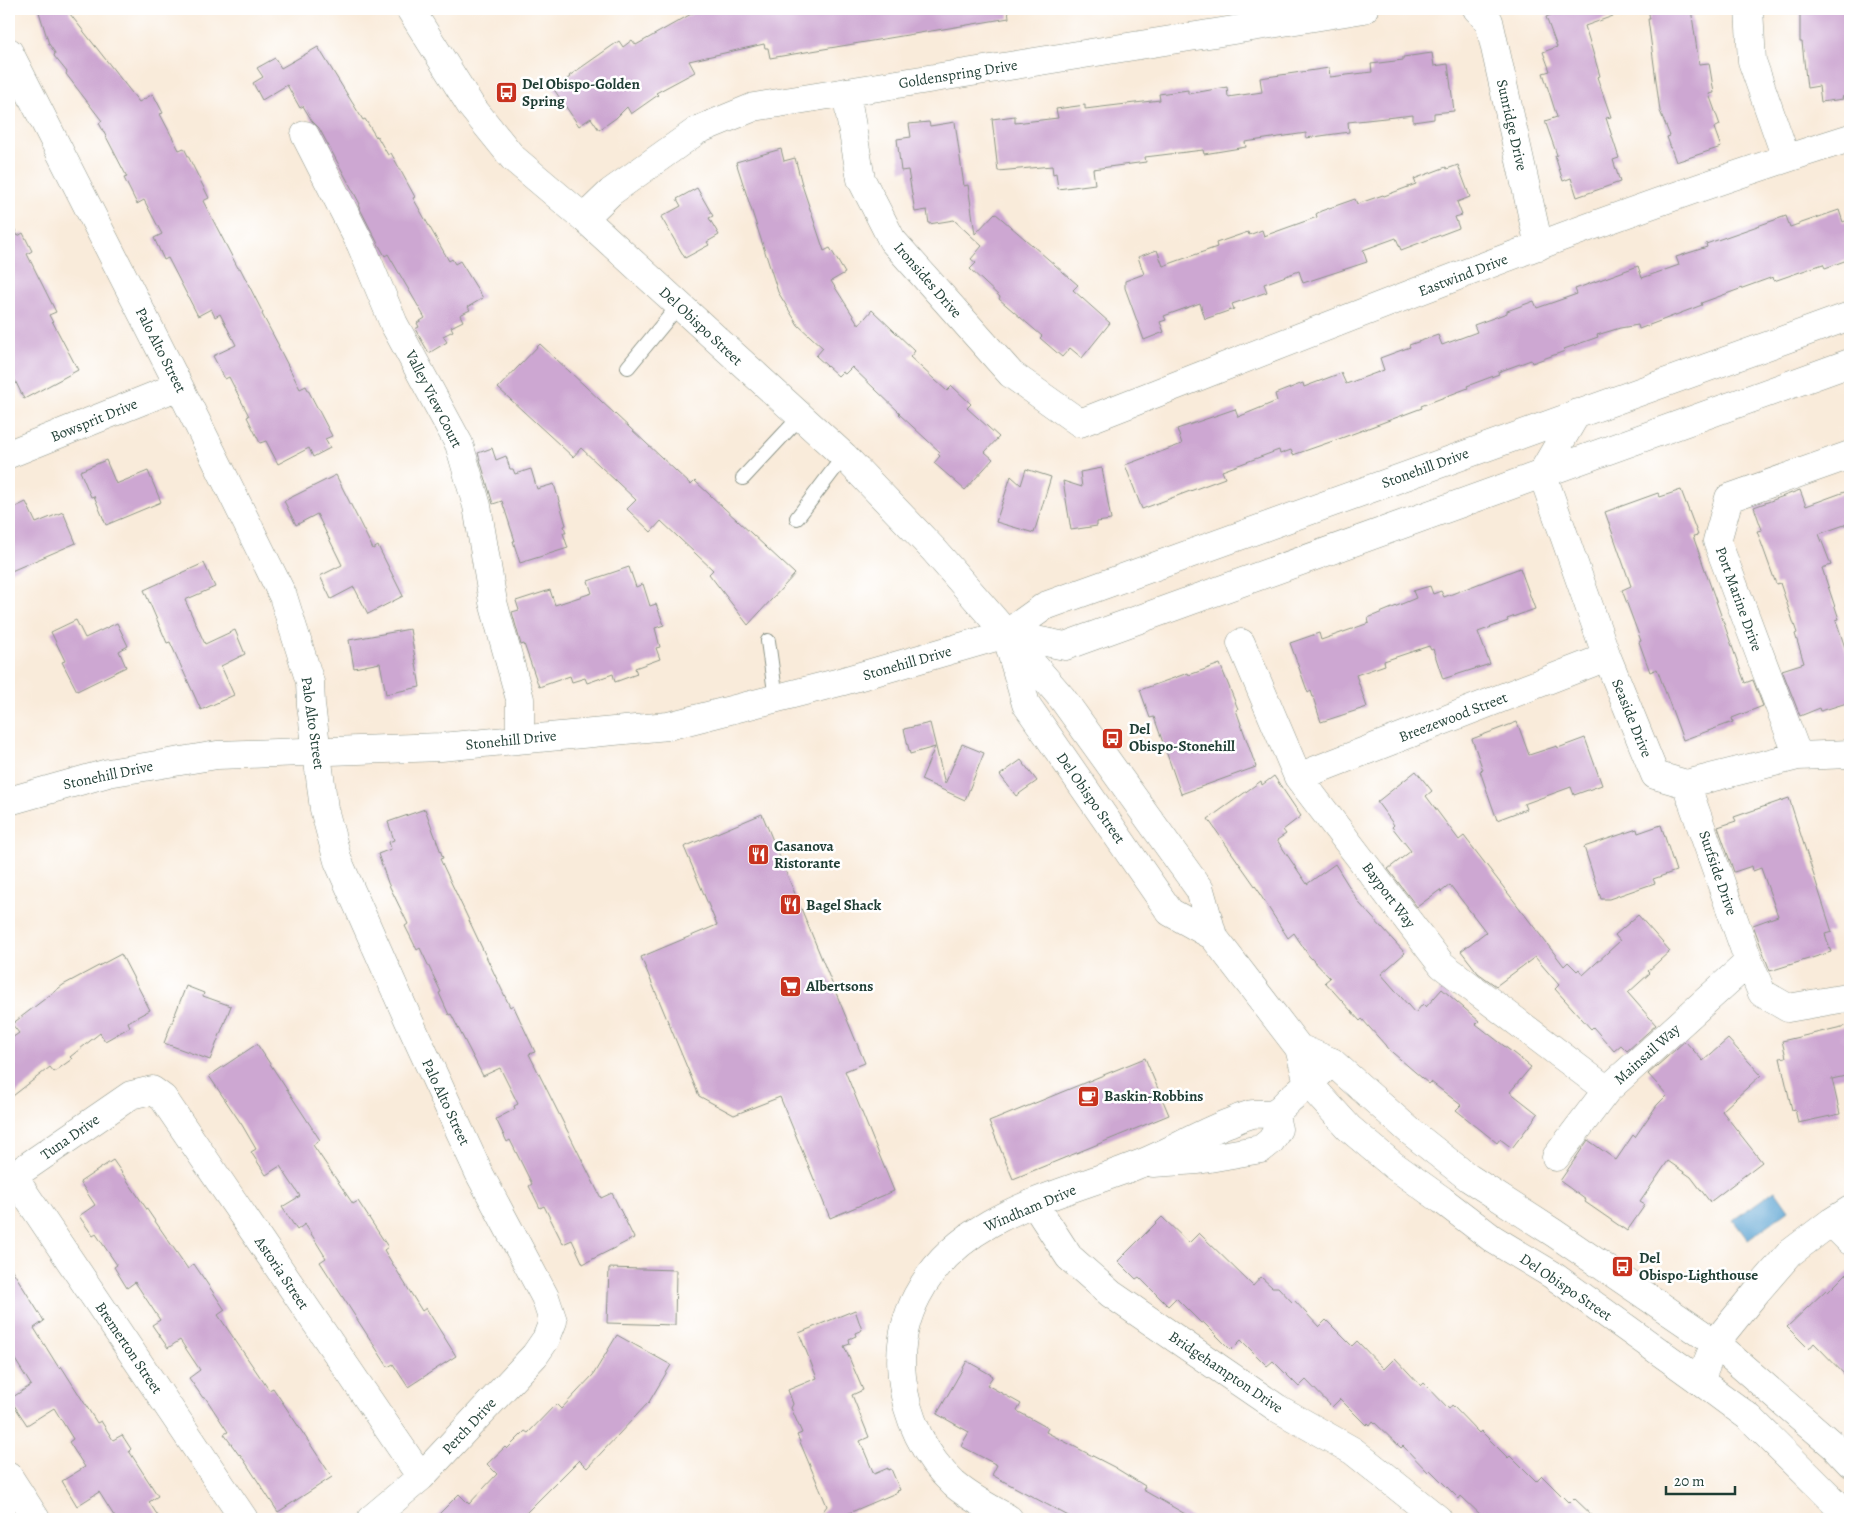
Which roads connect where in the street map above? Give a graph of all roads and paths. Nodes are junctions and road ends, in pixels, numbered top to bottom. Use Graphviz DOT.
graph roads {
  1 [pos="410,9"];
  2 [pos="1364,9"];
  3 [pos="1477,9"];
  4 [pos="1749,9"];
  5 [pos="9,52"];
  6 [pos="846,92"];
  7 [pos="305,135"];
  8 [pos="1850,138"];
  9 [pos="1786,158"];
  10 [pos="584,218"];
  11 [pos="1539,246"];
  12 [pos="679,305"];
  13 [pos="1850,316"];
  14 [pos="1850,363"];
  15 [pos="628,367"];
  16 [pos="180,386"];
  17 [pos="1577,413"];
  18 [pos="800,416"];
  19 [pos="1080,423"];
  20 [pos="12,446"];
  21 [pos="1850,455"];
  22 [pos="844,456"];
  23 [pos="1542,473"];
  24 [pos="743,478"];
  25 [pos="797,518"];
  26 [pos="1006,634"];
  27 [pos="768,641"];
  28 [pos="1241,643"];
  29 [pos="1607,658"];
  30 [pos="776,699"];
  31 [pos="520,739"];
  32 [pos="317,753"];
  33 [pos="1850,754"];
  34 [pos="1798,756"];
  35 [pos="1298,777"];
  36 [pos="1686,784"];
  37 [pos="9,801"];
  38 [pos="1213,936"];
  39 [pos="1749,962"];
  40 [pos="1850,1000"];
  41 [pos="1299,1048"];
  42 [pos="1332,1062"];
  43 [pos="1308,1083"];
  44 [pos="1607,1090"];
  45 [pos="131,1095"];
  46 [pos="1556,1157"];
  47 [pos="11,1178"];
  48 [pos="1034,1203"];
  49 [pos="1841,1216"];
  50 [pos="1850,1242"];
  51 [pos="552,1321"];
  52 [pos="1715,1343"];
  53 [pos="1700,1381"];
  54 [pos="1850,1463"];
  55 [pos="9,1477"];
  56 [pos="421,1477"];
  57 [pos="1850,1516"];
  58 [pos="36,1519"];
  59 [pos="244,1519"];
  60 [pos="371,1519"];
  61 [pos="1008,1519"];
  62 [pos="1438,1519"];
  1 -- 10 [label="street, Del Obispo Street"];
  2 -- 6 [label="street, Goldenspring Drive"];
  3 -- 11 [label="street, Sunridge Drive"];
  4 -- 9 [label="street"];
  5 -- 16 [label="street, Palo Alto Street"];
  6 -- 10 [label="street, Goldenspring Drive"];
  6 -- 19 [label="street, Ironsides Drive"];
  7 -- 31 [label="street, Valley View Court"];
  8 -- 9 [label="street, Eastwind Drive"];
  9 -- 11 [label="street, Eastwind Drive"];
  10 -- 12 [label="street, Del Obispo Street"];
  11 -- 19 [label="street, Eastwind Drive"];
  12 -- 15 [label="lane"];
  12 -- 18 [label="street, Del Obispo Street"];
  13 -- 17 [label="street, Stonehill Drive"];
  14 -- 23 [label="street, Stonehill Drive"];
  16 -- 20 [label="street, Bowsprit Drive"];
  16 -- 32 [label="street, Palo Alto Street"];
  17 -- 23 [label="street"];
  17 -- 26 [label="street, Stonehill Drive"];
  18 -- 22 [label="street, Del Obispo Street"];
  18 -- 24 [label="lane"];
  21 -- 34 [label="street, Port Marine Drive"];
  22 -- 25 [label="lane"];
  22 -- 26 [label="street, Del Obispo Street"];
  23 -- 26 [label="street, Stonehill Drive"];
  23 -- 29 [label="street, Seaside Drive"];
  26 -- 30 [label="street, Stonehill Drive"];
  26 -- 38 [label="street, Del Obispo Street"];
  26 -- 38 [label="street, Del Obispo Street"];
  27 -- 30 [label="lane"];
  28 -- 35 [label="street, Bayport Way"];
  29 -- 35 [label="street, Breezewood Street"];
  29 -- 36 [label="street, Seaside Drive"];
  30 -- 31 [label="street, Stonehill Drive"];
  31 -- 32 [label="street, Stonehill Drive"];
  32 -- 37 [label="street, Stonehill Drive"];
  32 -- 51 [label="street, Palo Alto Street"];
  33 -- 34 [label="street"];
  34 -- 36 [label="street"];
  35 -- 44 [label="street, Bayport Way"];
  36 -- 39 [label="street, Surfside Drive"];
  38 -- 41 [label="street, Del Obispo Street"];
  39 -- 40 [label="street, Surfside Drive"];
  39 -- 44 [label="street, Mainsail Way"];
  41 -- 42 [label="street, Del Obispo Street"];
  41 -- 43 [label="street, Del Obispo Street"];
  42 -- 43 [label="street, Windham Drive"];
  42 -- 52 [label="street, Del Obispo Street"];
  43 -- 48 [label="street, Windham Drive"];
  43 -- 53 [label="street, Del Obispo Street"];
  44 -- 46 [label="street, Mainsail Way"];
  45 -- 47 [label="street, Tuna Drive"];
  45 -- 56 [label="street, Astoria Street"];
  47 -- 59 [label="street, Bremerton Street"];
  48 -- 61 [label="street, Windham Drive"];
  48 -- 62 [label="street, Bridgehampton Drive"];
  49 -- 50 [label="street"];
  49 -- 52 [label="street"];
  51 -- 56 [label="street, Perch Drive"];
  52 -- 53 [label="street"];
  52 -- 54 [label="street, Del Obispo Street"];
  53 -- 57 [label="street, Del Obispo Street"];
  55 -- 58 [label="street"];
  56 -- 60 [label="street, Perch Drive"];
}
